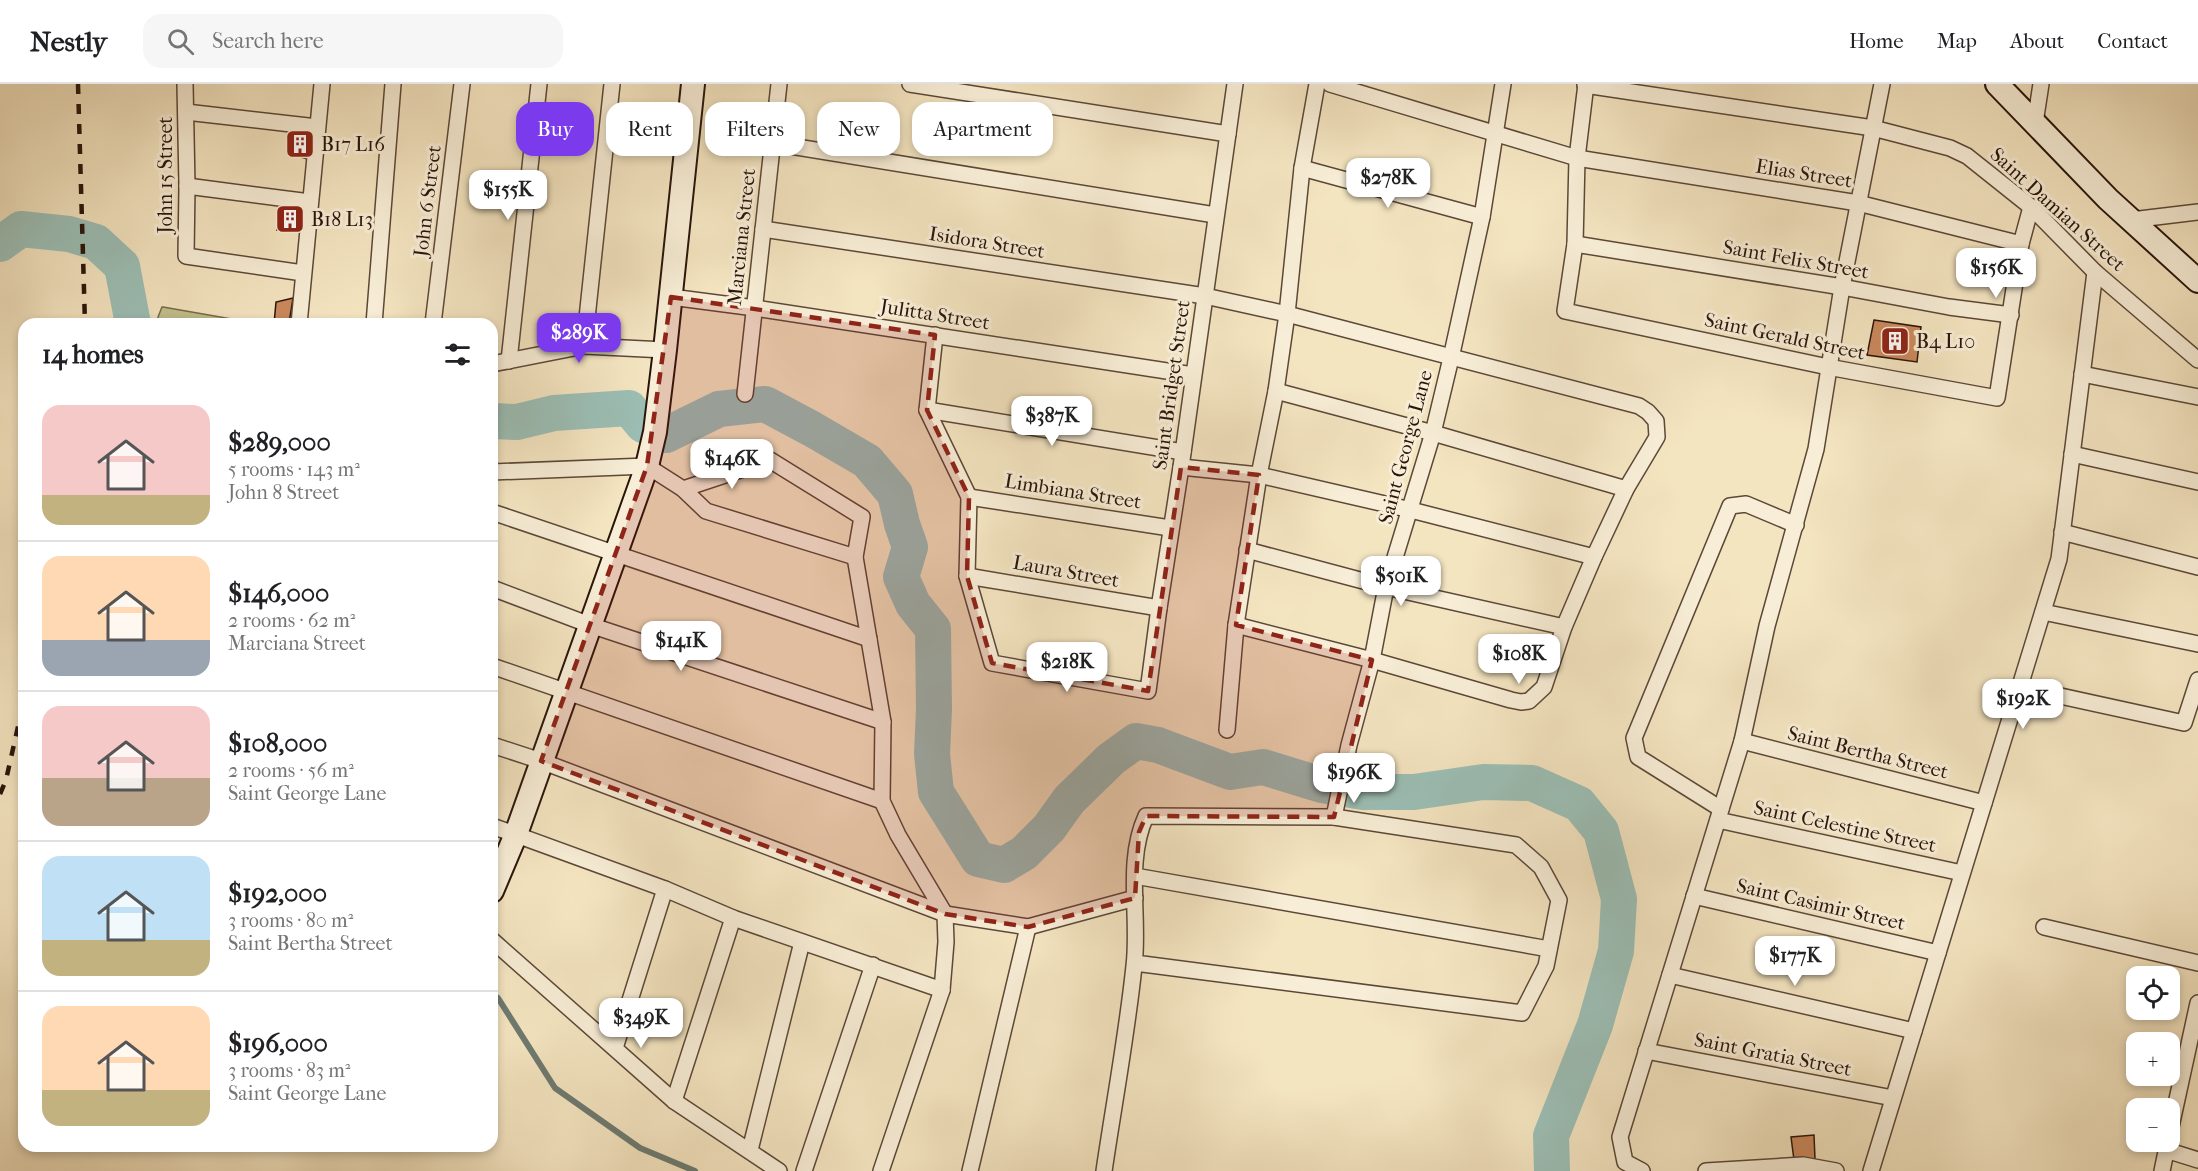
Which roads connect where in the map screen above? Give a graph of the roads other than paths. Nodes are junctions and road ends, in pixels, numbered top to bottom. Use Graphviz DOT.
graph roads {
  1 [pos="185,84"];
  2 [pos="322,84"];
  3 [pos="393,84"];
  4 [pos="462,84"];
  5 [pos="539,84"];
  6 [pos="612,84"];
  7 [pos="693,84"];
  8 [pos="779,84"];
  9 [pos="910,84"];
  10 [pos="1235,84"];
  11 [pos="1317,84"];
  12 [pos="1330,84"];
  13 [pos="1503,84"];
  14 [pos="1882,84"];
  15 [pos="1997,84"];
  16 [pos="2041,84"];
  17 [pos="1585,85"];
  18 [pos="777,102"];
  19 [pos="186,112"];
  20 [pos="2035,123"];
  21 [pos="317,127"];
  22 [pos="1873,128"];
  23 [pos="1228,134"];
  24 [pos="1494,134"];
  25 [pos="805,148"];
  26 [pos="771,156"];
  27 [pos="1576,158"];
  28 [pos="1302,168"];
  29 [pos="187,186"];
  30 [pos="310,202"];
  31 [pos="1858,203"];
  32 [pos="2031,207"];
  33 [pos="2198,212"];
  34 [pos="1215,215"];
  35 [pos="1482,217"];
  36 [pos="2131,220"];
  37 [pos="763,229"];
  38 [pos="1575,244"];
  39 [pos="2021,244"];
  40 [pos="2095,272"];
  41 [pos="303,273"];
  42 [pos="2198,281"];
  43 [pos="1842,288"];
  44 [pos="1205,296"];
  45 [pos="671,297"];
  46 [pos="755,308"];
  47 [pos="1287,314"];
  48 [pos="2011,315"];
  49 [pos="299,318"];
  50 [pos="374,318"];
  51 [pos="434,318"];
  52 [pos="935,335"];
  53 [pos="584,346"];
  54 [pos="665,350"];
  55 [pos="1451,358"];
  56 [pos="2198,360"];
  57 [pos="509,361"];
  58 [pos="498,363"];
  59 [pos="1828,367"];
  60 [pos="2082,374"];
  61 [pos="1193,375"];
  62 [pos="1276,391"];
  63 [pos="745,394"];
  64 [pos="2198,397"];
  65 [pos="927,410"];
  66 [pos="1433,433"];
  67 [pos="2072,454"];
  68 [pos="1182,459"];
  69 [pos="647,466"];
  70 [pos="498,472"];
  71 [pos="1259,475"];
  72 [pos="2198,482"];
  73 [pos="683,489"];
  74 [pos="1626,489"];
  75 [pos="969,497"];
  76 [pos="1411,510"];
  77 [pos="498,514"];
  78 [pos="1796,525"];
  79 [pos="1170,528"];
  80 [pos="2062,532"];
  81 [pos="1246,550"];
  82 [pos="615,554"];
  83 [pos="855,557"];
  84 [pos="1594,557"];
  85 [pos="2198,567"];
  86 [pos="967,576"];
  87 [pos="1386,587"];
  88 [pos="498,590"];
  89 [pos="1159,608"];
  90 [pos="2043,612"];
  91 [pos="590,625"];
  92 [pos="1236,625"];
  93 [pos="1564,627"];
  94 [pos="869,639"];
  95 [pos="2198,644"];
  96 [pos="1372,660"];
  97 [pos="498,668"];
  98 [pos="2198,680"];
  99 [pos="2019,687"];
  100 [pos="566,692"];
  101 [pos="883,722"];
  102 [pos="1227,730"];
  103 [pos="1742,741"];
  104 [pos="498,747"];
  105 [pos="541,761"];
  106 [pos="882,801"];
  107 [pos="1984,803"];
  108 [pos="1335,812"];
  109 [pos="1719,814"];
  110 [pos="498,828"];
  111 [pos="516,834"];
  112 [pos="1962,873"];
  113 [pos="1135,876"];
  114 [pos="498,877"];
  115 [pos="665,889"];
  116 [pos="1694,896"];
  117 [pos="1135,898"];
  118 [pos="945,914"];
  119 [pos="734,918"];
  120 [pos="1028,927"];
  121 [pos="2044,927"];
  122 [pos="802,942"];
  123 [pos="498,945"];
  124 [pos="1549,949"];
  125 [pos="1938,953"];
  126 [pos="1135,963"];
  127 [pos="2198,963"];
  128 [pos="873,965"];
  129 [pos="1670,975"];
  130 [pos="942,990"];
  131 [pos="2198,1003"];
  132 [pos="1914,1031"];
  133 [pos="2193,1047"];
  134 [pos="615,1048"];
  135 [pos="1646,1051"];
  136 [pos="1893,1098"];
  137 [pos="2180,1098"];
  138 [pos="674,1101"];
  139 [pos="2180,1149"];
  140 [pos="750,1150"];
  141 [pos="2166,1152"];
  142 [pos="2198,1160"];
  143 [pos="779,1171"];
  144 [pos="804,1171"];
  145 [pos="881,1171"];
  146 [pos="970,1171"];
  147 [pos="1104,1171"];
  148 [pos="1642,1171"];
  149 [pos="1706,1171"];
  150 [pos="1836,1171"];
  151 [pos="1870,1171"];
  152 [pos="2162,1171"];
  1 -- 19 [label="street, John 15 Street"];
  2 -- 21 [label="street"];
  3 -- 50 [label="street"];
  4 -- 51 [label="street, John 6 Street"];
  5 -- 57 [label="street"];
  6 -- 53 [label="street"];
  7 -- 45 [label="street"];
  8 -- 18 [label="street, Marciana Street"];
  9 -- 23 [label="street"];
  10 -- 23 [label="street, Saint Bridget Street"];
  11 -- 28 [label="street"];
  12 -- 24 [label="street, Elias Street"];
  13 -- 24 [label="street, Saint George Lane"];
  14 -- 22 [label="street"];
  15 -- 20 [label="street"];
  16 -- 20 [label="street"];
  17 -- 22 [label="street, Saint Damian Street"];
  17 -- 27 [label="street"];
  19 -- 21 [label="street"];
  19 -- 29 [label="street, John 15 Street"];
  20 -- 36 [label="street"];
  21 -- 30 [label="street"];
  22 -- 31 [label="street"];
  22 -- 32 [label="street, Saint Damian Street"];
  23 -- 34 [label="street, Saint Bridget Street"];
  24 -- 27 [label="street, Elias Street"];
  24 -- 35 [label="street, Saint George Lane"];
  25 -- 34 [label="street"];
  26 -- 37 [label="street, Marciana Street"];
  27 -- 31 [label="street, Elias Street"];
  27 -- 38 [label="street"];
  28 -- 35 [label="street"];
  28 -- 47 [label="street"];
  29 -- 30 [label="street"];
  29 -- 41 [label="street, John 15 Street"];
  30 -- 41 [label="street"];
  31 -- 39 [label="street, Elias Street"];
  31 -- 43 [label="street"];
  32 -- 39 [label="street"];
  32 -- 40 [label="street, Saint Damian Street"];
  33 -- 36 [label="street"];
  34 -- 44 [label="street, Saint Bridget Street"];
  35 -- 55 [label="street, Saint George Lane"];
  36 -- 42 [label="street"];
  37 -- 44 [label="street, Isidora Street"];
  37 -- 46 [label="street, Marciana Street"];
  38 -- 43 [label="street, Saint Felix Street"];
  38 -- 59 [label="street, Saint Gerald Street"];
  39 -- 48 [label="street"];
  40 -- 56 [label="street, Saint Damian Street"];
  40 -- 60 [label="street"];
  41 -- 49 [label="street"];
  43 -- 48 [label="street, Saint Felix Street"];
  43 -- 59 [label="street"];
  44 -- 47 [label="street, Isidora Street"];
  44 -- 61 [label="street, Saint Bridget Street"];
  45 -- 46 [label="street, Julitta Street"];
  45 -- 54 [label="street"];
  46 -- 52 [label="street, Julitta Street"];
  46 -- 63 [label="street, Marciana Street"];
  47 -- 55 [label="street, Isidora Street"];
  47 -- 62 [label="street"];
  48 -- 59 [label="street, Saint Gerald Street"];
  52 -- 61 [label="street, Julitta Street"];
  52 -- 65 [label="street"];
  53 -- 54 [label="street"];
  53 -- 57 [label="street"];
  54 -- 69 [label="street"];
  55 -- 66 [label="street, Saint George Lane"];
  55 -- 74 [label="street, Isidora Street"];
  57 -- 58 [label="street"];
  59 -- 78 [label="street"];
  60 -- 64 [label="street"];
  60 -- 67 [label="street"];
  61 -- 68 [label="street, Saint Bridget Street"];
  62 -- 66 [label="street"];
  62 -- 71 [label="street"];
  65 -- 68 [label="street"];
  65 -- 75 [label="street"];
  66 -- 74 [label="street"];
  66 -- 76 [label="street, Saint George Lane"];
  67 -- 72 [label="street"];
  67 -- 80 [label="street"];
  68 -- 71 [label="street"];
  68 -- 79 [label="street, Saint Bridget Street"];
  69 -- 70 [label="street"];
  69 -- 73 [label="street"];
  69 -- 82 [label="street"];
  71 -- 76 [label="street"];
  71 -- 81 [label="street"];
  73 -- 83 [label="street"];
  73 -- 83 [label="street"];
  74 -- 84 [label="street"];
  75 -- 79 [label="street, Limbiana Street"];
  75 -- 86 [label="street"];
  76 -- 84 [label="street"];
  76 -- 87 [label="street, Saint George Lane"];
  77 -- 82 [label="street"];
  78 -- 103 [label="street"];
  78 -- 109 [label="street, Saint Celestine Street"];
  79 -- 89 [label="street, Saint Bridget Street"];
  80 -- 85 [label="street"];
  80 -- 90 [label="street"];
  81 -- 87 [label="street"];
  81 -- 92 [label="street"];
  82 -- 91 [label="street"];
  82 -- 94 [label="street"];
  83 -- 94 [label="street"];
  84 -- 93 [label="street"];
  86 -- 89 [label="street, Laura Street"];
  86 -- 89 [label="street, Saint Bridget Street"];
  87 -- 93 [label="street"];
  87 -- 96 [label="street, Saint George Lane"];
  88 -- 91 [label="street"];
  90 -- 95 [label="street"];
  90 -- 99 [label="street"];
  91 -- 100 [label="street"];
  91 -- 101 [label="street"];
  92 -- 96 [label="street"];
  92 -- 102 [label="street"];
  93 -- 96 [label="street"];
  94 -- 101 [label="street"];
  96 -- 108 [label="street, Saint George Lane"];
  97 -- 100 [label="street"];
  98 -- 99 [label="street"];
  99 -- 107 [label="street"];
  100 -- 105 [label="street"];
  100 -- 106 [label="street"];
  101 -- 106 [label="street"];
  103 -- 107 [label="street, Saint Bertha Street"];
  103 -- 109 [label="street"];
  104 -- 105 [label="street"];
  105 -- 111 [label="street"];
  105 -- 118 [label="street"];
  106 -- 118 [label="street"];
  107 -- 112 [label="street"];
  108 -- 113 [label="street"];
  108 -- 124 [label="street"];
  109 -- 112 [label="street, Saint Celestine Street"];
  109 -- 116 [label="street"];
  110 -- 111 [label="street"];
  111 -- 114 [label="street"];
  111 -- 115 [label="street"];
  112 -- 125 [label="street"];
  113 -- 117 [label="street"];
  113 -- 124 [label="street"];
  115 -- 119 [label="street"];
  115 -- 134 [label="street"];
  116 -- 125 [label="street, Saint Casimir Street"];
  116 -- 129 [label="street"];
  117 -- 120 [label="street"];
  117 -- 126 [label="street"];
  118 -- 120 [label="street"];
  118 -- 130 [label="street"];
  119 -- 122 [label="street"];
  119 -- 138 [label="street"];
  120 -- 146 [label="street"];
  121 -- 127 [label="street"];
  122 -- 128 [label="street"];
  122 -- 140 [label="street"];
  123 -- 134 [label="street"];
  124 -- 126 [label="street"];
  125 -- 132 [label="street"];
  126 -- 147 [label="street"];
  128 -- 130 [label="street"];
  128 -- 144 [label="street"];
  129 -- 132 [label="street"];
  129 -- 135 [label="street"];
  130 -- 145 [label="street"];
  131 -- 133 [label="street"];
  132 -- 136 [label="street"];
  133 -- 137 [label="street"];
  134 -- 138 [label="street"];
  135 -- 136 [label="street, Saint Gratia Street"];
  135 -- 148 [label="street"];
  136 -- 151 [label="street"];
  138 -- 140 [label="street"];
  139 -- 142 [label="street"];
  140 -- 143 [label="street"];
  141 -- 152 [label="street"];
  149 -- 150 [label="street"];
}
